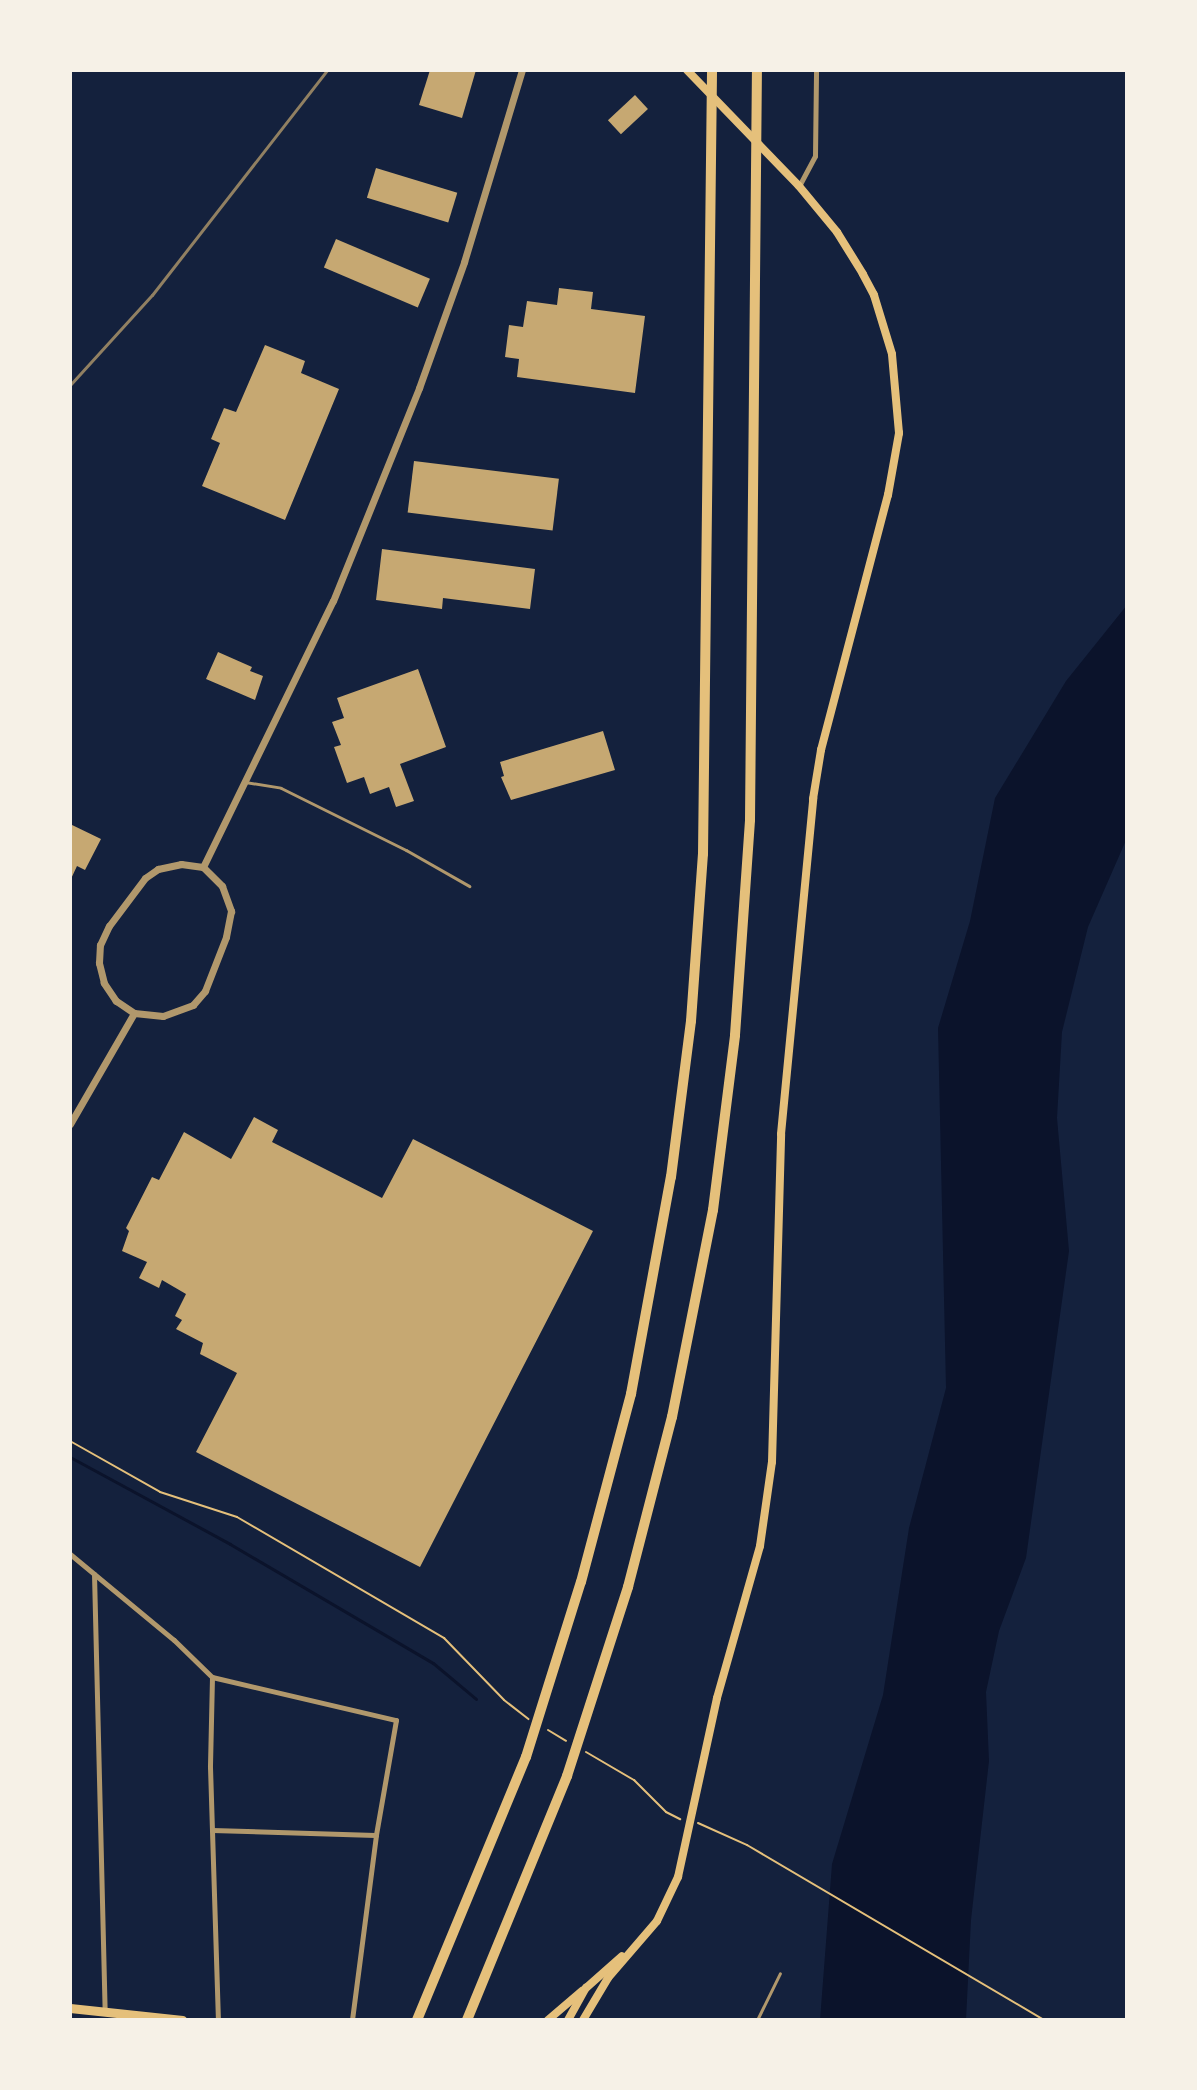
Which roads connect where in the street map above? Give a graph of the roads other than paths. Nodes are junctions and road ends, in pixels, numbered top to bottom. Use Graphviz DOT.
graph roads {
  1 [pos="522,70"];
  2 [pos="687,70"];
  3 [pos="712,70"];
  4 [pos="757,70"];
  5 [pos="816,70"];
  6 [pos="799,186"];
  7 [pos="245,782"];
  8 [pos="203,867"];
  9 [pos="469,886"];
  10 [pos="134,1013"];
  11 [pos="70,1124"];
  12 [pos="70,1554"];
  13 [pos="94,1573"];
  14 [pos="212,1677"];
  15 [pos="212,1830"];
  16 [pos="376,1835"];
  17 [pos="633,1948"];
  18 [pos="780,1973"];
  19 [pos="586,1988"];
  20 [pos="70,2008"];
  21 [pos="105,2014"];
  22 [pos="418,2017"];
  23 [pos="122,2020"];
  24 [pos="182,2020"];
  25 [pos="218,2020"];
  26 [pos="352,2020"];
  27 [pos="467,2020"];
  28 [pos="548,2020"];
  29 [pos="568,2020"];
  30 [pos="583,2020"];
  31 [pos="757,2020"];
  1 -- 7 [label="street"];
  2 -- 6 [label="main road"];
  3 -- 22 [label="highway"];
  4 -- 27 [label="highway"];
  5 -- 6 [label="street"];
  6 -- 17 [label="main road"];
  7 -- 8 [label="street"];
  7 -- 9 [label="lane"];
  8 -- 10 [label="street"];
  8 -- 10 [label="street"];
  10 -- 11 [label="street"];
  12 -- 13 [label="street"];
  13 -- 14 [label="street"];
  13 -- 21 [label="street"];
  14 -- 15 [label="street"];
  14 -- 16 [label="street"];
  15 -- 16 [label="street"];
  15 -- 25 [label="street"];
  16 -- 26 [label="street"];
  17 -- 19 [label="main road"];
  17 -- 30 [label="main road"];
  18 -- 31 [label="lane"];
  19 -- 28 [label="main road"];
  19 -- 29 [label="main road"];
  20 -- 21 [label="highway"];
  21 -- 23 [label="highway"];
  21 -- 24 [label="highway"];
}
